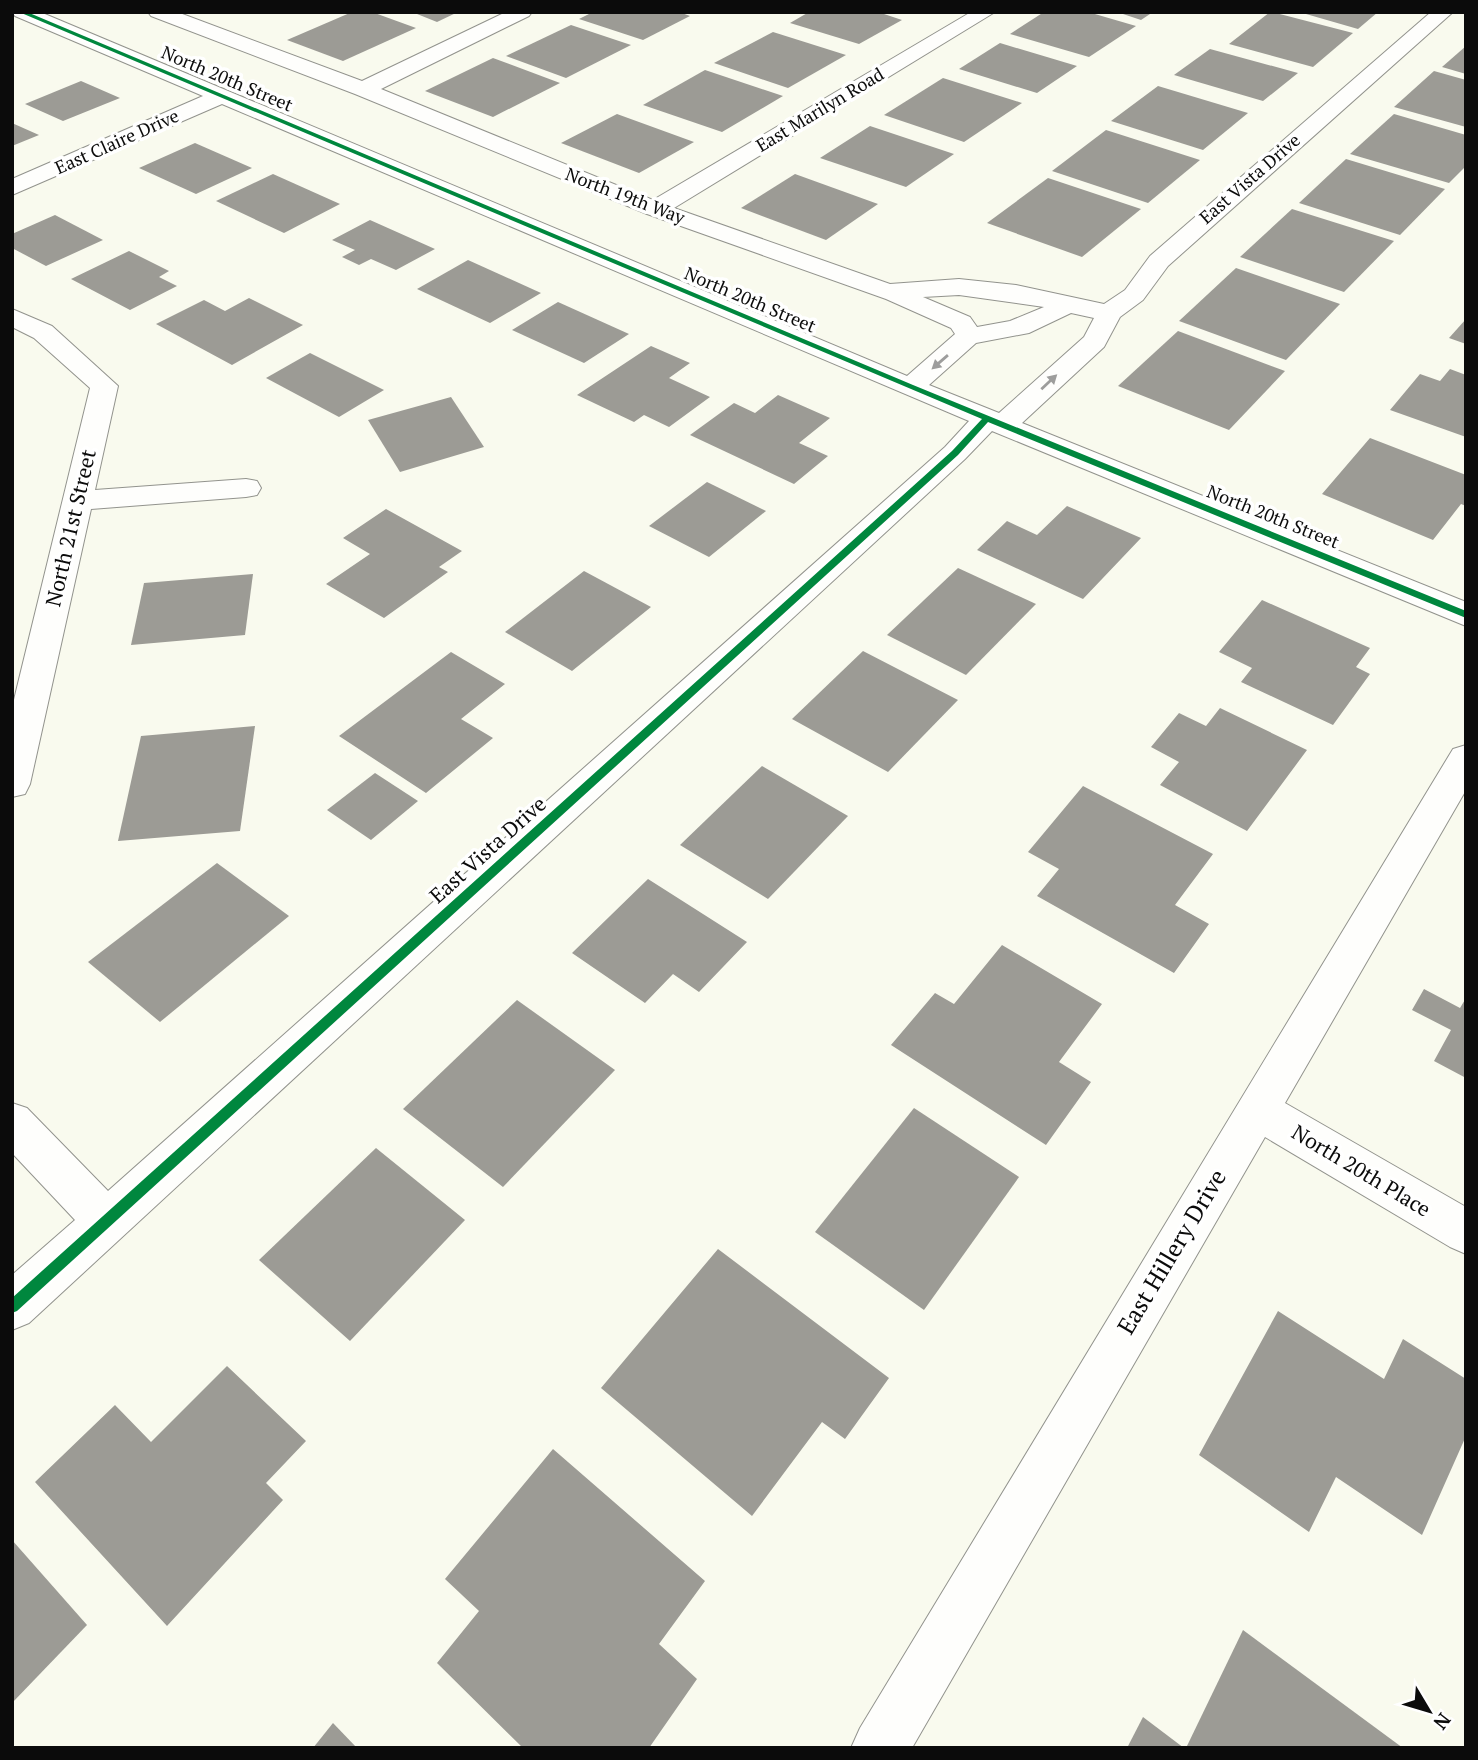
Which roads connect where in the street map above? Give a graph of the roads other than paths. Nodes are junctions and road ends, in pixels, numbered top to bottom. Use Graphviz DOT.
graph roads {
  1 [pos="22,12"];
  2 [pos="158,12"];
  3 [pos="522,12"];
  4 [pos="985,12"];
  5 [pos="1443,12"];
  6 [pos="363,89"];
  7 [pos="222,96"];
  8 [pos="12,188"];
  9 [pos="655,209"];
  10 [pos="888,292"];
  11 [pos="1065,305"];
  12 [pos="1109,313"];
  13 [pos="12,317"];
  14 [pos="1016,328"];
  15 [pos="969,335"];
  16 [pos="1074,359"];
  17 [pos="910,387"];
  18 [pos="995,422"];
  19 [pos="246,488"];
  20 [pos="77,501"];
  21 [pos="1466,615"];
  22 [pos="1466,758"];
  23 [pos="12,783"];
  24 [pos="1257,1109"];
  25 [pos="12,1122"];
  26 [pos="106,1221"];
  27 [pos="1466,1233"];
  28 [pos="12,1307"];
  29 [pos="880,1748"];
  1 -- 7 [label="street, North 20th Street"];
  2 -- 6 [label="street, North 19th Way"];
  3 -- 6 [label="street"];
  4 -- 9 [label="street, East Marilyn Road"];
  5 -- 12 [label="street, East Vista Drive"];
  6 -- 9 [label="street, North 19th Way"];
  7 -- 8 [label="street, East Claire Drive"];
  7 -- 17 [label="street, North 20th Street"];
  9 -- 10 [label="street, North 19th Way"];
  10 -- 11 [label="street, North 19th Way"];
  10 -- 15 [label="street"];
  11 -- 12 [label="street, North 19th Way"];
  11 -- 14 [label="street"];
  12 -- 16 [label="street, East Vista Drive"];
  13 -- 20 [label="street, North 21st Street"];
  14 -- 15 [label="street"];
  14 -- 16 [label="street"];
  15 -- 17 [label="street, one-way"];
  18 -- 16 [label="street, East Vista Drive, one-way"];
  17 -- 18 [label="street, North 20th Street"];
  18 -- 21 [label="street, North 20th Street"];
  18 -- 26 [label="street, East Vista Drive"];
  19 -- 20 [label="street"];
  20 -- 23 [label="street, North 21st Street"];
  22 -- 24 [label="street, East Hillery Drive"];
  24 -- 27 [label="street, North 20th Place"];
  24 -- 29 [label="street, East Hillery Drive"];
  25 -- 26 [label="street"];
  26 -- 28 [label="street, East Vista Drive"];
}
